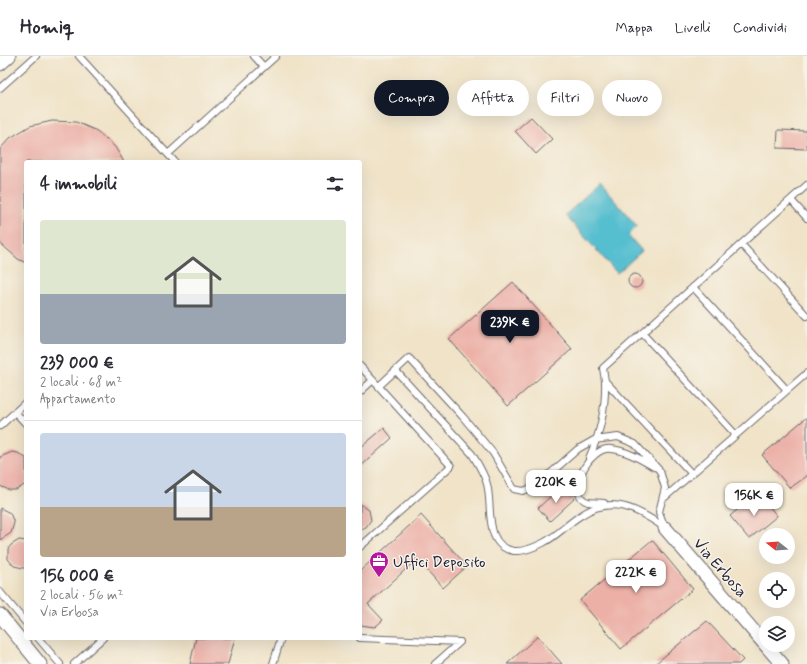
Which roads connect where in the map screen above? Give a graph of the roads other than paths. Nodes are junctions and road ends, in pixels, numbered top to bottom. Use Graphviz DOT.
graph roads {
  1 [pos="9,56"];
  2 [pos="36,56"];
  3 [pos="79,56"];
  4 [pos="254,56"];
  5 [pos="276,56"];
  6 [pos="0,64"];
  7 [pos="264,67"];
  8 [pos="0,88"];
  9 [pos="168,154"];
  10 [pos="173,160"];
  11 [pos="807,185"];
  12 [pos="791,200"];
  13 [pos="807,218"];
  14 [pos="741,244"];
  15 [pos="693,288"];
  16 [pos="807,316"];
  17 [pos="642,333"];
  18 [pos="362,368"];
  19 [pos="396,371"];
  20 [pos="807,373"];
  21 [pos="373,380"];
  22 [pos="606,380"];
  23 [pos="379,386"];
  24 [pos="362,390"];
  25 [pos="787,390"];
  26 [pos="24,404"];
  27 [pos="15,412"];
  28 [pos="24,422"];
  29 [pos="0,426"];
  30 [pos="736,435"];
  31 [pos="598,440"];
  32 [pos="587,462"];
  33 [pos="660,471"];
  34 [pos="692,474"];
  35 [pos="663,499"];
  36 [pos="617,504"];
  37 [pos="665,528"];
  38 [pos="362,545"];
  39 [pos="0,592"];
  40 [pos="0,615"];
  41 [pos="24,621"];
  42 [pos="362,638"];
  43 [pos="40,640"];
  44 [pos="101,640"];
  45 [pos="279,640"];
  46 [pos="40,664"];
  47 [pos="60,664"];
  48 [pos="74,664"];
  49 [pos="273,664"];
  50 [pos="435,664"];
  51 [pos="782,664"];
  1 -- 6 [label="street"];
  2 -- 8 [label="lane"];
  3 -- 9 [label="lane"];
  4 -- 7 [label="lane"];
  5 -- 7 [label="lane"];
  7 -- 9 [label="lane"];
  9 -- 10 [label="lane"];
  11 -- 12 [label="lane"];
  12 -- 13 [label="lane"];
  12 -- 14 [label="lane"];
  14 -- 15 [label="lane"];
  14 -- 16 [label="lane"];
  15 -- 17 [label="lane"];
  15 -- 25 [label="lane"];
  17 -- 22 [label="lane"];
  17 -- 30 [label="lane"];
  18 -- 21 [label="lane"];
  19 -- 23 [label="lane"];
  19 -- 31 [label="lane"];
  19 -- 36 [label="lane"];
  20 -- 25 [label="lane"];
  21 -- 23 [label="lane"];
  21 -- 24 [label="lane"];
  22 -- 31 [label="lane"];
  22 -- 34 [label="lane"];
  23 -- 38 [label="lane"];
  25 -- 30 [label="lane"];
  26 -- 27 [label="lane"];
  27 -- 28 [label="lane"];
  27 -- 29 [label="lane"];
  30 -- 34 [label="lane"];
  31 -- 32 [label="lane"];
  31 -- 33 [label="lane"];
  32 -- 33 [label="lane"];
  32 -- 36 [label="lane"];
  33 -- 35 [label="lane"];
  34 -- 35 [label="lane"];
  35 -- 37 [label="lane"];
  36 -- 37 [label="lane"];
  37 -- 51 [label="street, Via Erbosa"];
  39 -- 41 [label="lane"];
  40 -- 46 [label="street"];
  42 -- 50 [label="lane"];
  43 -- 47 [label="lane"];
  44 -- 48 [label="lane"];
  45 -- 49 [label="lane"];
}
